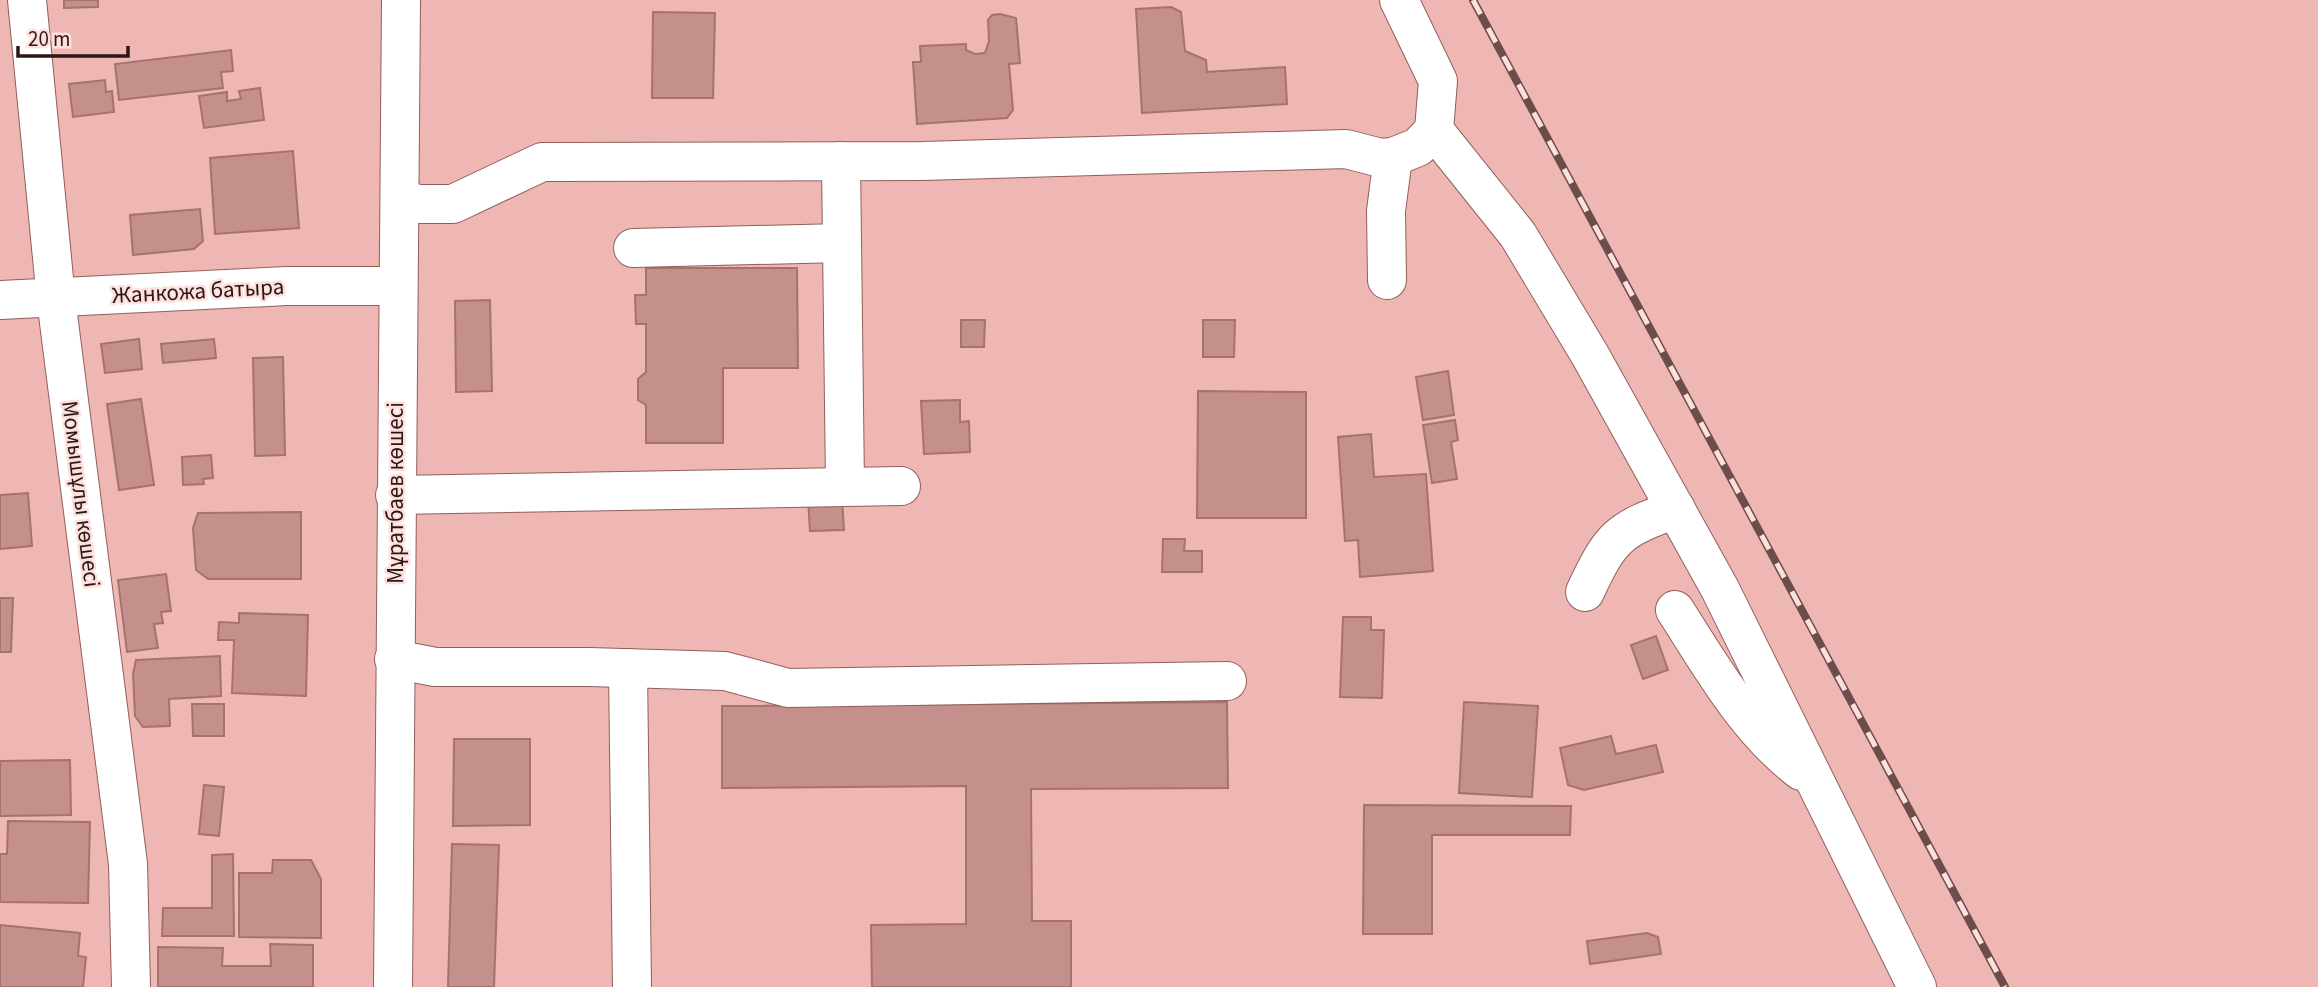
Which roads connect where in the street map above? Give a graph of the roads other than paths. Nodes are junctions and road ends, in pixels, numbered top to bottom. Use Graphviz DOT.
graph roads {
  1 [pos="27,0"];
  2 [pos="401,0"];
  3 [pos="1399,0"];
  4 [pos="1434,130"];
  5 [pos="1393,157"];
  6 [pos="841,161"];
  7 [pos="400,199"];
  8 [pos="842,243"];
  9 [pos="633,248"];
  10 [pos="1387,280"];
  11 [pos="396,286"];
  12 [pos="56,299"];
  13 [pos="0,300"];
  14 [pos="845,486"];
  15 [pos="901,486"];
  16 [pos="395,495"];
  17 [pos="1676,509"];
  18 [pos="1585,592"];
  19 [pos="1675,610"];
  20 [pos="394,659"];
  21 [pos="628,668"];
  22 [pos="1227,681"];
  23 [pos="1816,783"];
  24 [pos="131,987"];
  25 [pos="393,987"];
  26 [pos="632,987"];
  27 [pos="1917,987"];
  1 -- 12 [label="street, Момышұлы көшесі"];
  2 -- 7 [label="street, Мұратбаев көшесі"];
  3 -- 4 [label="street"];
  4 -- 5 [label="street"];
  4 -- 17 [label="street"];
  5 -- 6 [label="street"];
  5 -- 10 [label="street"];
  6 -- 7 [label="street"];
  6 -- 8 [label="street"];
  7 -- 11 [label="street, Мұратбаев көшесі"];
  8 -- 9 [label="street"];
  8 -- 14 [label="street"];
  11 -- 12 [label="street, Жанкожа батыра"];
  11 -- 16 [label="street, Мұратбаев көшесі"];
  12 -- 13 [label="street, Жанкожа батыра"];
  12 -- 24 [label="street, Момышұлы көшесі"];
  14 -- 15 [label="street"];
  14 -- 16 [label="street"];
  16 -- 20 [label="street, Мұратбаев көшесі"];
  17 -- 18 [label="street"];
  17 -- 23 [label="street"];
  19 -- 23 [label="street"];
  20 -- 21 [label="street"];
  20 -- 25 [label="street, Мұратбаев көшесі"];
  21 -- 22 [label="street"];
  21 -- 26 [label="street"];
  23 -- 27 [label="street"];
}
